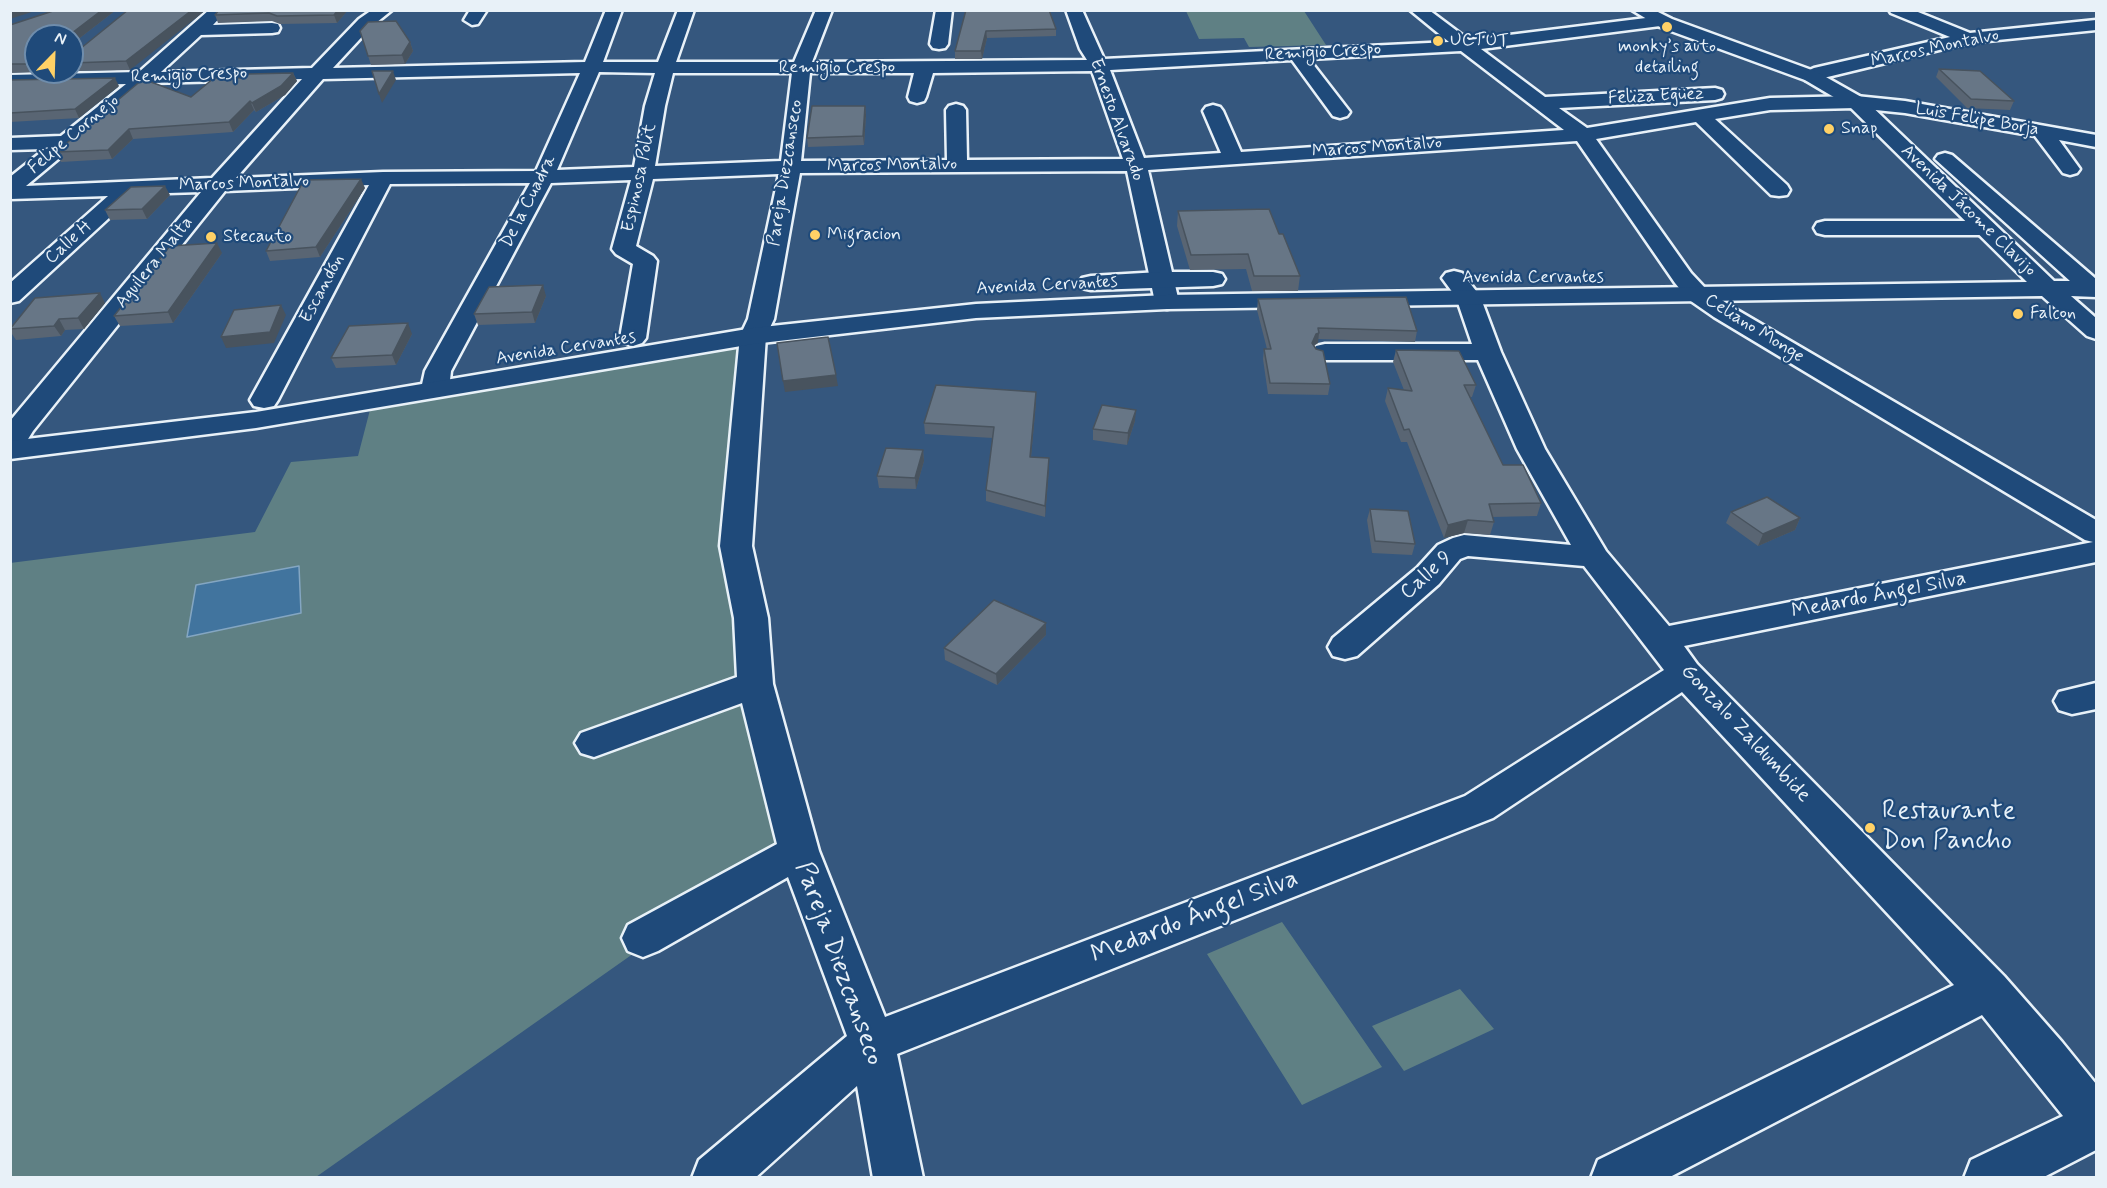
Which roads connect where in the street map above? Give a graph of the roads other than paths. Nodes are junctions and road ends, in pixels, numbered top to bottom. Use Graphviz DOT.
graph roads {
  1 [pos="219,10"];
  2 [pos="384,10"];
  3 [pos="614,10"];
  4 [pos="686,10"];
  5 [pos="824,10"];
  6 [pos="944,10"];
  7 [pos="1074,10"];
  8 [pos="1418,10"];
  9 [pos="1640,10"];
  10 [pos="1897,10"];
  11 [pos="1659,16"];
  12 [pos="2097,25"];
  13 [pos="272,28"];
  14 [pos="198,30"];
  15 [pos="1968,38"];
  16 [pos="939,44"];
  17 [pos="1463,46"];
  18 [pos="1296,54"];
  19 [pos="1880,60"];
  20 [pos="1099,65"];
  21 [pos="592,67"];
  22 [pos="665,68"];
  23 [pos="802,68"];
  24 [pos="925,68"];
  25 [pos="318,73"];
  26 [pos="1892,74"];
  27 [pos="84,77"];
  28 [pos="144,78"];
  29 [pos="1827,80"];
  30 [pos="36,84"];
  31 [pos="917,96"];
  32 [pos="18,98"];
  33 [pos="1866,102"];
  34 [pos="1541,103"];
  35 [pos="1770,104"];
  36 [pos="956,110"];
  37 [pos="1213,111"];
  38 [pos="1340,112"];
  39 [pos="1700,115"];
  40 [pos="2041,131"];
  41 [pos="1583,135"];
  42 [pos="2097,141"];
  43 [pos="64,142"];
  44 [pos="10,144"];
  45 [pos="1233,157"];
  46 [pos="957,165"];
  47 [pos="1136,165"];
  48 [pos="789,167"];
  49 [pos="2070,169"];
  50 [pos="644,172"];
  51 [pos="544,177"];
  52 [pos="383,178"];
  53 [pos="218,185"];
  54 [pos="10,188"];
  55 [pos="128,189"];
  56 [pos="1779,190"];
  57 [pos="10,193"];
  58 [pos="1825,228"];
  59 [pos="1985,228"];
  60 [pos="2042,283"];
  61 [pos="1690,286"];
  62 [pos="1461,287"];
  63 [pos="2095,288"];
  64 [pos="1163,290"];
  65 [pos="10,296"];
  66 [pos="757,327"];
  67 [pos="2097,331"];
  68 [pos="633,338"];
  69 [pos="1325,352"];
  70 [pos="1488,352"];
  71 [pos="436,380"];
  72 [pos="264,400"];
  73 [pos="13,438"];
  74 [pos="2097,533"];
  75 [pos="2097,552"];
  76 [pos="1594,556"];
  77 [pos="1661,639"];
  78 [pos="1345,647"];
  79 [pos="1685,673"];
  80 [pos="754,684"];
  81 [pos="594,743"];
  82 [pos="799,851"];
  83 [pos="644,938"];
  84 [pos="1988,990"];
  85 [pos="872,1043"];
  86 [pos="2097,1123"];
  87 [pos="717,1178"];
  88 [pos="898,1178"];
  89 [pos="1616,1178"];
  90 [pos="1989,1178"];
  1 -- 14 [label="street, Felipe Cornejo"];
  2 -- 25 [label="street, Aguilera Malta"];
  3 -- 21 [label="street, De la Cuadra"];
  4 -- 22 [label="street, Espinosa Polit"];
  5 -- 23 [label="street, Pareja Diezcanseco"];
  6 -- 16 [label="street"];
  7 -- 20 [label="street, Ernesto Alvarado"];
  8 -- 17 [label="street, Celiano Monge"];
  9 -- 11 [label="street, Avenida Jácome Clavijo"];
  10 -- 15 [label="street"];
  11 -- 17 [label="street, Remigio Crespo"];
  11 -- 29 [label="street, Avenida Jácome Clavijo"];
  12 -- 15 [label="street, Marcos Montalvo"];
  13 -- 14 [label="street"];
  14 -- 28 [label="street, Felipe Cornejo"];
  15 -- 19 [label="street, Marcos Montalvo"];
  17 -- 18 [label="street, Remigio Crespo"];
  17 -- 34 [label="street, Celiano Monge"];
  18 -- 20 [label="street, Remigio Crespo"];
  18 -- 38 [label="street"];
  19 -- 26 [label="street"];
  19 -- 29 [label="street, Marcos Montalvo"];
  20 -- 24 [label="street, Remigio Crespo"];
  20 -- 47 [label="street, Ernesto Alvarado"];
  21 -- 22 [label="street, Remigio Crespo"];
  21 -- 25 [label="street, Remigio Crespo"];
  21 -- 51 [label="street, De la Cuadra"];
  22 -- 23 [label="street, Remigio Crespo"];
  22 -- 50 [label="street, Espinosa Polit"];
  23 -- 24 [label="street, Remigio Crespo"];
  23 -- 48 [label="street, Pareja Diezcanseco"];
  24 -- 31 [label="street"];
  25 -- 28 [label="street, Remigio Crespo"];
  25 -- 53 [label="street, Aguilera Malta"];
  27 -- 28 [label="street, Remigio Crespo"];
  28 -- 43 [label="street, Felipe Cornejo"];
  29 -- 33 [label="street, Avenida Jácome Clavijo"];
  29 -- 35 [label="street, Marcos Montalvo"];
  30 -- 32 [label="street"];
  33 -- 35 [label="street, Marcos Montalvo"];
  33 -- 40 [label="street, Luis Felipe Borja"];
  33 -- 59 [label="street, Avenida Jácome Clavijo"];
  33 -- 63 [label="street, Avenida Jácome Clavijo"];
  34 -- 35 [label="street, Feliza Egüez"];
  34 -- 41 [label="street, Celiano Monge"];
  35 -- 39 [label="street, Marcos Montalvo"];
  36 -- 46 [label="street"];
  37 -- 45 [label="street"];
  39 -- 41 [label="street, Marcos Montalvo"];
  39 -- 56 [label="street"];
  40 -- 42 [label="street, Luis Felipe Borja"];
  40 -- 49 [label="street"];
  41 -- 45 [label="street, Marcos Montalvo"];
  41 -- 61 [label="street, Celiano Monge"];
  43 -- 44 [label="street"];
  43 -- 54 [label="street, Felipe Cornejo"];
  45 -- 47 [label="street, Marcos Montalvo"];
  46 -- 47 [label="street, Marcos Montalvo"];
  46 -- 48 [label="street, Marcos Montalvo"];
  47 -- 64 [label="street, Ernesto Alvarado"];
  48 -- 50 [label="street, Marcos Montalvo"];
  48 -- 66 [label="street, Pareja Diezcanseco"];
  50 -- 51 [label="street, Marcos Montalvo"];
  50 -- 68 [label="street, Espinosa Polit"];
  51 -- 52 [label="street, Marcos Montalvo"];
  51 -- 71 [label="street, De la Cuadra"];
  52 -- 53 [label="street, Marcos Montalvo"];
  52 -- 72 [label="street, Escandón"];
  53 -- 55 [label="street, Marcos Montalvo"];
  53 -- 73 [label="street, Aguilera Malta"];
  55 -- 57 [label="street, Marcos Montalvo"];
  55 -- 65 [label="street, Calle H"];
  58 -- 59 [label="street"];
  59 -- 60 [label="street, Avenida Jácome Clavijo"];
  60 -- 61 [label="street, Avenida Cervantes"];
  60 -- 63 [label="street, Avenida Cervantes"];
  60 -- 67 [label="street, Avenida Jácome Clavijo"];
  61 -- 62 [label="street, Avenida Cervantes"];
  61 -- 74 [label="street, Celiano Monge"];
  62 -- 64 [label="street, Avenida Cervantes"];
  62 -- 70 [label="street, Gonzalo Zaldumbide"];
  64 -- 66 [label="street, Avenida Cervantes"];
  64 -- 66 [label="street, Avenida Cervantes"];
  66 -- 68 [label="street, Avenida Cervantes"];
  66 -- 71 [label="street, Avenida Cervantes"];
  66 -- 80 [label="street, Pareja Diezcanseco"];
  68 -- 71 [label="street, Avenida Cervantes"];
  69 -- 70 [label="street"];
  70 -- 76 [label="street, Gonzalo Zaldumbide"];
  71 -- 72 [label="street, Avenida Cervantes"];
  71 -- 73 [label="street, Avenida Cervantes"];
  72 -- 73 [label="street, Avenida Cervantes"];
  75 -- 77 [label="street, Medardo Ángel Silva"];
  76 -- 77 [label="street, Gonzalo Zaldumbide"];
  76 -- 78 [label="street, Calle 9"];
  77 -- 79 [label="street, Gonzalo Zaldumbide"];
  79 -- 84 [label="street, Gonzalo Zaldumbide"];
  79 -- 85 [label="street, Medardo Ángel Silva"];
  80 -- 81 [label="street"];
  80 -- 82 [label="street, Pareja Diezcanseco"];
  82 -- 83 [label="street, Pareja Diezcanseco"];
  82 -- 85 [label="street, Pareja Diezcanseco"];
  84 -- 86 [label="street, Gonzalo Zaldumbide"];
  84 -- 89 [label="street"];
  85 -- 87 [label="street, Medardo Ángel Silva"];
  85 -- 88 [label="street, Pareja Diezcanseco"];
  86 -- 90 [label="street"];
}
